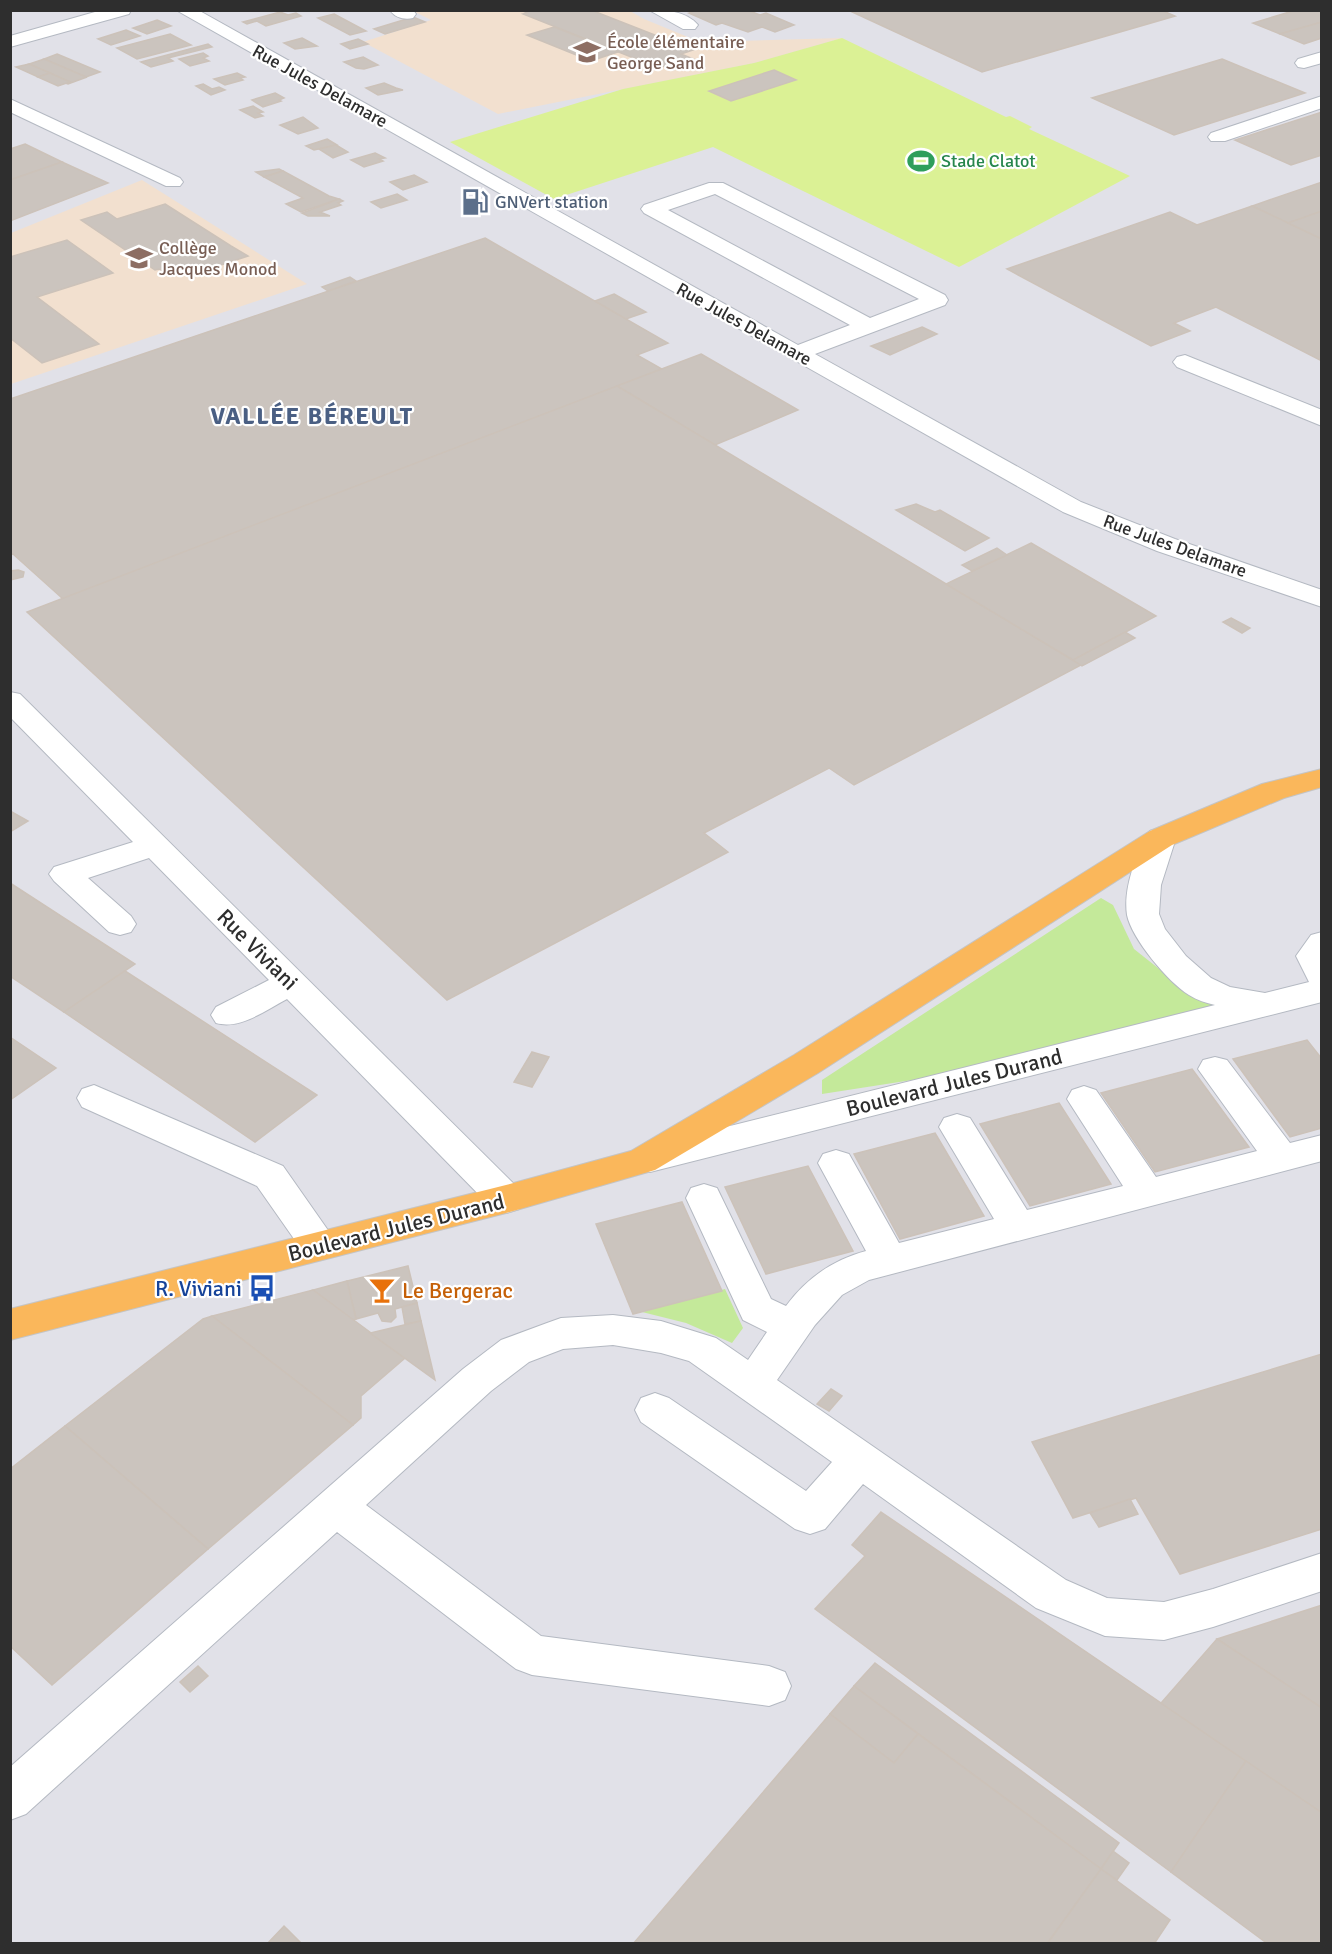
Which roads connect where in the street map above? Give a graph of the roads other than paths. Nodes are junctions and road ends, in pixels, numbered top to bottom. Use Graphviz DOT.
graph roads {
  1 [pos="123,10"];
  2 [pos="184,10"];
  3 [pos="657,10"];
  4 [pos="45,16"];
  5 [pos="689,25"];
  6 [pos="66,27"];
  7 [pos="10,42"];
  8 [pos="1322,57"];
  9 [pos="1304,63"];
  10 [pos="1322,102"];
  11 [pos="10,105"];
  12 [pos="1218,137"];
  13 [pos="173,182"];
  14 [pos="869,326"];
  15 [pos="797,353"];
  16 [pos="1185,362"];
  17 [pos="1322,419"];
  18 [pos="1322,599"];
  19 [pos="10,700"];
  20 [pos="1322,778"];
  21 [pos="1161,838"];
  22 [pos="154,845"];
  23 [pos="120,924"];
  24 [pos="1322,944"];
  25 [pos="1322,977"];
  26 [pos="291,982"];
  27 [pos="1322,990"];
  28 [pos="1266,1004"];
  29 [pos="228,1015"];
  30 [pos="1215,1069"];
  31 [pos="93,1098"];
  32 [pos="1084,1099"];
  33 [pos="957,1127"];
  34 [pos="1322,1148"];
  35 [pos="1282,1158"];
  36 [pos="642,1161"];
  37 [pos="836,1163"];
  38 [pos="1147,1193"];
  39 [pos="704,1198"];
  40 [pos="506,1199"];
  41 [pos="1018,1227"];
  42 [pos="319,1246"];
  43 [pos="889,1260"];
  44 [pos="10,1325"];
  45 [pos="792,1327"];
  46 [pos="753,1384"];
  47 [pos="655,1410"];
  48 [pos="860,1459"];
  49 [pos="336,1507"];
  50 [pos="1322,1572"];
  51 [pos="769,1686"];
  52 [pos="10,1798"];
  1 -- 6 [label="street"];
  2 -- 15 [label="street, Rue Jules Delamare"];
  3 -- 5 [label="street"];
  4 -- 6 [label="street"];
  6 -- 7 [label="street"];
  8 -- 9 [label="street"];
  10 -- 12 [label="street"];
  11 -- 13 [label="street"];
  14 -- 14 [label="street"];
  14 -- 15 [label="street"];
  15 -- 18 [label="street, Rue Jules Delamare"];
  16 -- 17 [label="street"];
  19 -- 22 [label="street, Rue Viviani"];
  20 -- 21 [label="main road, Boulevard Jules Durand"];
  21 -- 28 [label="street, Boulevard Jules Durand"];
  21 -- 36 [label="main road, Boulevard Jules Durand"];
  22 -- 23 [label="street"];
  22 -- 26 [label="street, Rue Viviani"];
  24 -- 25 [label="street"];
  26 -- 29 [label="street"];
  26 -- 40 [label="street, Rue Viviani"];
  27 -- 28 [label="street, Boulevard Jules Durand"];
  28 -- 36 [label="street, Boulevard Jules Durand"];
  30 -- 35 [label="street"];
  31 -- 42 [label="street"];
  32 -- 38 [label="street"];
  33 -- 41 [label="street"];
  34 -- 35 [label="street"];
  35 -- 38 [label="street"];
  36 -- 40 [label="main road, Boulevard Jules Durand"];
  37 -- 43 [label="street"];
  38 -- 41 [label="street"];
  39 -- 45 [label="street"];
  40 -- 42 [label="main road, Boulevard Jules Durand"];
  41 -- 43 [label="street"];
  42 -- 44 [label="main road, Boulevard Jules Durand"];
  43 -- 45 [label="street"];
  45 -- 46 [label="street"];
  46 -- 48 [label="street"];
  46 -- 49 [label="street"];
  47 -- 48 [label="street"];
  48 -- 50 [label="street"];
  49 -- 51 [label="street"];
  49 -- 52 [label="street"];
}
